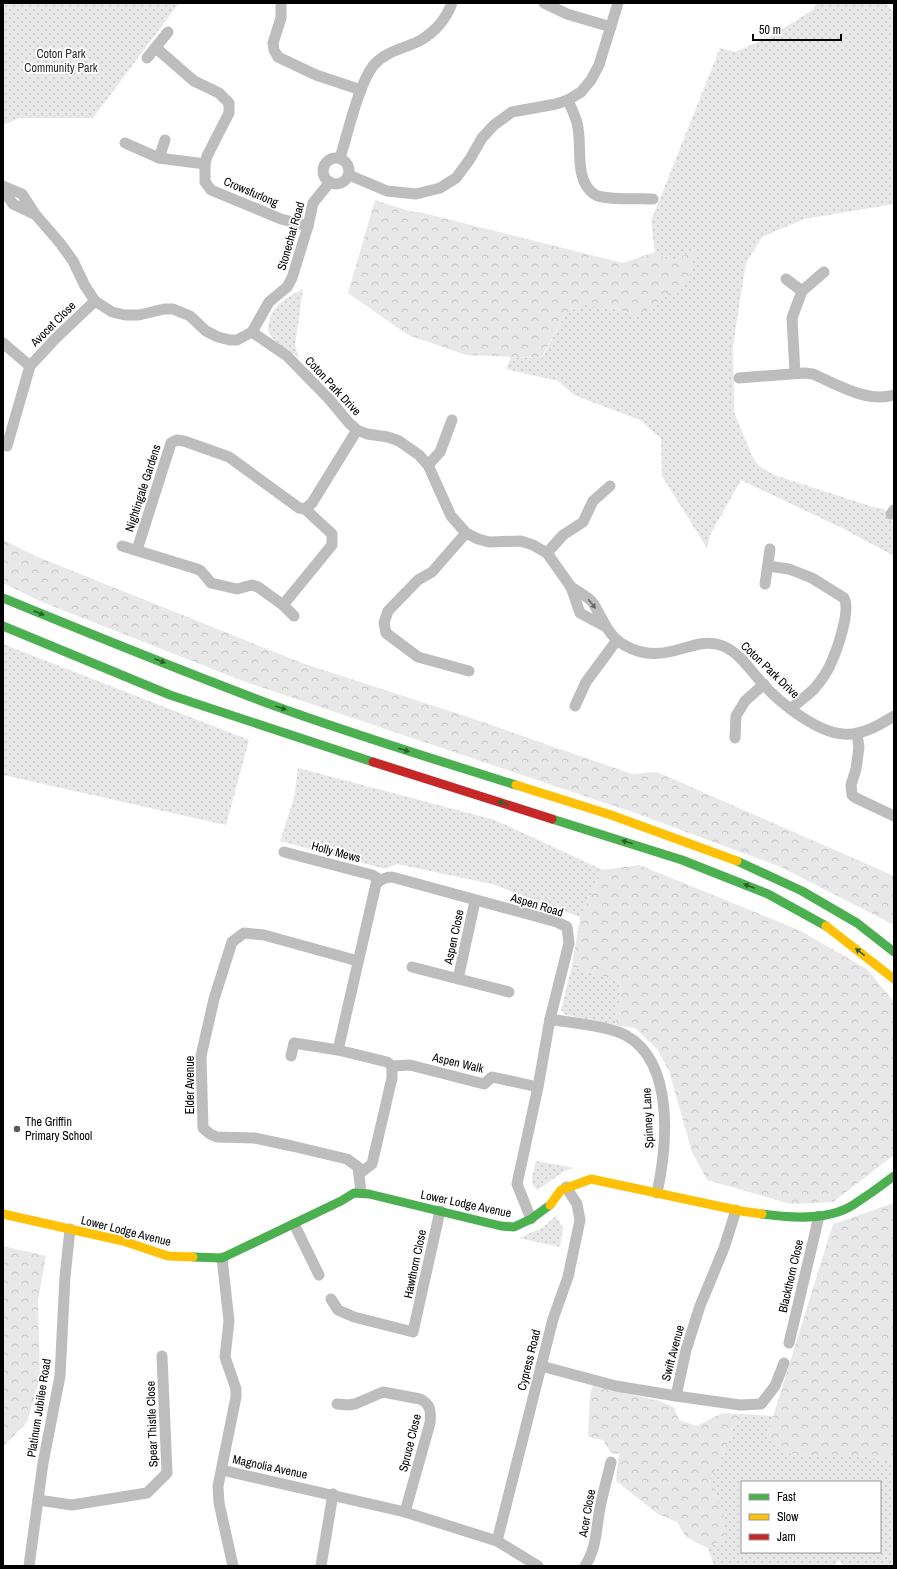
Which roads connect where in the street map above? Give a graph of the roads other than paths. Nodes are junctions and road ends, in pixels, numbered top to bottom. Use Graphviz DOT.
graph roads {
  1 [pos="281,3"];
  2 [pos="452,3"];
  3 [pos="544,3"];
  4 [pos="618,3"];
  5 [pos="612,26"];
  6 [pos="168,32"];
  7 [pos="156,48"];
  8 [pos="147,58"];
  9 [pos="361,90"];
  10 [pos="568,100"];
  11 [pos="165,140"];
  12 [pos="125,144"];
  13 [pos="159,158"];
  14 [pos="340,158"];
  15 [pos="205,164"];
  16 [pos="349,175"];
  17 [pos="330,182"];
  18 [pos="3,186"];
  19 [pos="3,190"];
  20 [pos="652,199"];
  21 [pos="35,214"];
  22 [pos="308,226"];
  23 [pos="824,272"];
  24 [pos="786,279"];
  25 [pos="802,291"];
  26 [pos="95,301"];
  27 [pos="252,332"];
  28 [pos="3,343"];
  29 [pos="30,366"];
  30 [pos="795,373"];
  31 [pos="739,378"];
  32 [pos="894,395"];
  33 [pos="452,420"];
  34 [pos="357,430"];
  35 [pos="3,444"];
  36 [pos="428,466"];
  37 [pos="610,486"];
  38 [pos="305,509"];
  39 [pos="466,533"];
  40 [pos="122,546"];
  41 [pos="137,550"];
  42 [pos="770,550"];
  43 [pos="547,553"];
  44 [pos="768,566"];
  45 [pos="765,584"];
  46 [pos="571,587"];
  47 [pos="3,598"];
  48 [pos="284,605"];
  49 [pos="294,616"];
  50 [pos="3,626"];
  51 [pos="606,628"];
  52 [pos="617,640"];
  53 [pos="469,671"];
  54 [pos="764,684"];
  55 [pos="575,706"];
  56 [pos="790,708"];
  57 [pos="894,716"];
  58 [pos="857,734"];
  59 [pos="735,738"];
  60 [pos="894,816"];
  61 [pos="284,852"];
  62 [pos="380,880"];
  63 [pos="475,901"];
  64 [pos="894,952"];
  65 [pos="358,961"];
  66 [pos="412,967"];
  67 [pos="458,978"];
  68 [pos="894,979"];
  69 [pos="509,992"];
  70 [pos="550,1020"];
  71 [pos="338,1050"];
  72 [pos="290,1056"];
  73 [pos="392,1066"];
  74 [pos="538,1087"];
  75 [pos="359,1174"];
  76 [pos="894,1176"];
  77 [pos="566,1188"];
  78 [pos="361,1192"];
  79 [pos="657,1193"];
  80 [pos="736,1210"];
  81 [pos="440,1211"];
  82 [pos="3,1214"];
  83 [pos="819,1216"];
  84 [pos="531,1219"];
  85 [pos="294,1224"];
  86 [pos="70,1230"];
  87 [pos="222,1258"];
  88 [pos="319,1275"];
  89 [pos="332,1299"];
  90 [pos="789,1343"];
  91 [pos="162,1356"];
  92 [pos="784,1363"];
  93 [pos="541,1366"];
  94 [pos="676,1396"];
  95 [pos="337,1404"];
  96 [pos="611,1462"];
  97 [pos="222,1470"];
  98 [pos="333,1494"];
  99 [pos="38,1500"];
  100 [pos="405,1512"];
  101 [pos="497,1541"];
  102 [pos="29,1566"];
  103 [pos="233,1566"];
  104 [pos="321,1566"];
  105 [pos="538,1566"];
  106 [pos="585,1566"];
  1 -- 9 [label="street"];
  2 -- 9 [label="street"];
  3 -- 5 [label="street"];
  4 -- 5 [label="street"];
  5 -- 10 [label="street"];
  6 -- 7 [label="street"];
  7 -- 8 [label="street"];
  7 -- 15 [label="street, Crowsfurlong"];
  9 -- 14 [label="street"];
  10 -- 16 [label="street"];
  10 -- 20 [label="street"];
  11 -- 13 [label="street"];
  12 -- 13 [label="street"];
  13 -- 15 [label="street"];
  14 -- 16 [label="street"];
  14 -- 17 [label="street"];
  15 -- 22 [label="street, Crowsfurlong"];
  16 -- 17 [label="street"];
  17 -- 22 [label="street, Stonechat Road"];
  18 -- 21 [label="street"];
  19 -- 21 [label="street"];
  21 -- 26 [label="street"];
  22 -- 27 [label="street, Stonechat Road"];
  23 -- 25 [label="street"];
  24 -- 25 [label="street"];
  25 -- 30 [label="street"];
  26 -- 27 [label="street"];
  26 -- 29 [label="street, Avocet Close"];
  27 -- 34 [label="street, Coton Park Drive"];
  28 -- 29 [label="street, Avocet Close"];
  29 -- 35 [label="street, Avocet Close"];
  30 -- 31 [label="street"];
  30 -- 32 [label="street"];
  33 -- 36 [label="street"];
  34 -- 36 [label="street, Coton Park Drive"];
  34 -- 38 [label="street"];
  36 -- 39 [label="street, Coton Park Drive"];
  37 -- 43 [label="street"];
  38 -- 41 [label="street, Nightingale Gardens"];
  38 -- 48 [label="street, Nightingale Gardens"];
  39 -- 43 [label="street, Coton Park Drive"];
  39 -- 53 [label="street"];
  40 -- 41 [label="street, Nightingale Gardens"];
  41 -- 48 [label="street, Nightingale Gardens"];
  42 -- 44 [label="street"];
  43 -- 46 [label="street, Coton Park Drive"];
  44 -- 45 [label="street"];
  44 -- 56 [label="street"];
  46 -- 51 [label="street, Coton Park Drive, one-way"];
  46 -- 51 [label="street, Coton Park Drive"];
  47 -- 64 [label="main road, one-way"];
  48 -- 49 [label="street, Nightingale Gardens"];
  68 -- 50 [label="main road, one-way"];
  51 -- 52 [label="street, Coton Park Drive"];
  52 -- 54 [label="street, Coton Park Drive"];
  52 -- 55 [label="street"];
  54 -- 56 [label="street, Coton Park Drive"];
  54 -- 59 [label="street"];
  56 -- 58 [label="street, Coton Park Drive"];
  57 -- 58 [label="street, Coton Park Drive"];
  58 -- 60 [label="street"];
  61 -- 62 [label="street, Holly Mews"];
  62 -- 63 [label="street, Aspen Road"];
  62 -- 65 [label="street"];
  63 -- 67 [label="street, Aspen Close"];
  63 -- 70 [label="street, Aspen Road"];
  65 -- 71 [label="street"];
  65 -- 75 [label="street, Elder Avenue"];
  66 -- 67 [label="street, Aspen Close"];
  67 -- 69 [label="street, Aspen Close"];
  70 -- 74 [label="street, Aspen Road"];
  70 -- 79 [label="street, Spinney Lane"];
  71 -- 72 [label="street"];
  71 -- 73 [label="street"];
  73 -- 74 [label="street, Aspen Walk"];
  73 -- 75 [label="street"];
  74 -- 84 [label="street, Aspen Road"];
  75 -- 78 [label="street"];
  76 -- 83 [label="main road, Lower Lodge Avenue"];
  77 -- 79 [label="main road, Lower Lodge Avenue"];
  77 -- 84 [label="main road, Lower Lodge Avenue"];
  77 -- 93 [label="street, Cypress Road"];
  78 -- 81 [label="main road, Lower Lodge Avenue"];
  78 -- 85 [label="main road, Lower Lodge Avenue"];
  79 -- 80 [label="main road, Lower Lodge Avenue"];
  80 -- 83 [label="main road, Lower Lodge Avenue"];
  80 -- 94 [label="street, Swift Avenue"];
  81 -- 84 [label="main road, Lower Lodge Avenue"];
  81 -- 89 [label="street, Hawthorn Close"];
  82 -- 86 [label="main road, Lower Lodge Avenue"];
  83 -- 90 [label="street, Blackthorn Close"];
  85 -- 87 [label="main road, Lower Lodge Avenue"];
  85 -- 88 [label="street"];
  86 -- 87 [label="main road, Lower Lodge Avenue"];
  86 -- 99 [label="street, Platinum Jubilee Road"];
  87 -- 97 [label="street, Magnolia Avenue"];
  91 -- 99 [label="street, Spear Thistle Close"];
  92 -- 94 [label="street"];
  93 -- 94 [label="street, Swift Avenue"];
  93 -- 101 [label="street, Cypress Road"];
  95 -- 100 [label="street, Spruce Close"];
  96 -- 106 [label="street, Acer Close"];
  97 -- 98 [label="street, Magnolia Avenue"];
  97 -- 103 [label="street"];
  98 -- 100 [label="street, Magnolia Avenue"];
  98 -- 104 [label="street"];
  99 -- 102 [label="street, Platinum Jubilee Road"];
  100 -- 101 [label="street, Magnolia Avenue"];
  101 -- 105 [label="street, Magnolia Avenue"];
}
